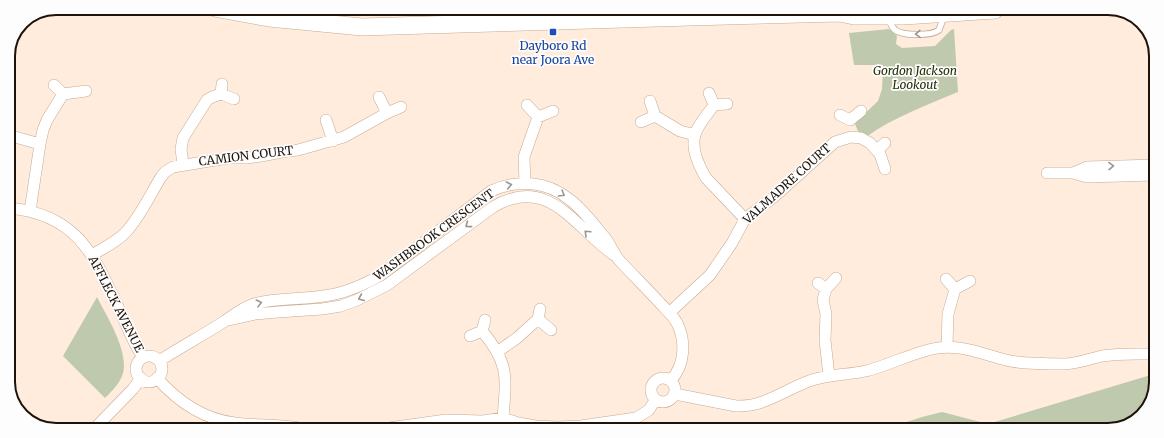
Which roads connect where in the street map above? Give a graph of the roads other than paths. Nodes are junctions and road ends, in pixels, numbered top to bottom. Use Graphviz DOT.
graph roads {
  1 [pos="264,15"];
  2 [pos="292,15"];
  3 [pos="585,15"];
  4 [pos="852,15"];
  5 [pos="876,15"];
  6 [pos="298,21"];
  7 [pos="54,85"];
  8 [pos="86,91"];
  9 [pos="708,93"];
  10 [pos="63,94"];
  11 [pos="379,97"];
  12 [pos="234,98"];
  13 [pos="650,101"];
  14 [pos="727,104"];
  15 [pos="527,105"];
  16 [pos="714,105"];
  17 [pos="401,107"];
  18 [pos="553,111"];
  19 [pos="861,111"];
  20 [pos="387,113"];
  21 [pos="655,116"];
  22 [pos="538,117"];
  23 [pos="326,120"];
  24 [pos="640,122"];
  25 [pos="695,136"];
  26 [pos="851,136"];
  27 [pos="15,137"];
  28 [pos="333,141"];
  29 [pos="40,144"];
  30 [pos="183,164"];
  31 [pos="1149,165"];
  32 [pos="885,169"];
  33 [pos="1073,172"];
  34 [pos="1047,174"];
  35 [pos="1149,175"];
  36 [pos="525,183"];
  37 [pos="15,209"];
  38 [pos="30,211"];
  39 [pos="745,219"];
  40 [pos="92,255"];
  41 [pos="618,258"];
  42 [pos="836,278"];
  43 [pos="946,279"];
  44 [pos="970,281"];
  45 [pos="955,289"];
  46 [pos="669,313"];
  47 [pos="225,321"];
  48 [pos="550,330"];
  49 [pos="470,336"];
  50 [pos="947,346"];
  51 [pos="497,352"];
  52 [pos="1149,354"];
  53 [pos="143,357"];
  54 [pos="159,360"];
  55 [pos="829,376"];
  56 [pos="141,378"];
  57 [pos="157,378"];
  58 [pos="671,380"];
  59 [pos="675,394"];
  60 [pos="655,400"];
  61 [pos="503,418"];
  62 [pos="100,423"];
  63 [pos="216,423"];
  64 [pos="436,423"];
  65 [pos="518,423"];
  66 [pos="602,423"];
  1 -- 6 [label="main road"];
  2 -- 6 [label="main road"];
  3 -- 6 [label="main road"];
  4 -- 5 [label="main road"];
  7 -- 10 [label="street"];
  8 -- 10 [label="street"];
  9 -- 16 [label="street"];
  10 -- 29 [label="street"];
  11 -- 20 [label="street"];
  12 -- 30 [label="street, CAMION COURT"];
  13 -- 21 [label="street"];
  14 -- 16 [label="street"];
  15 -- 22 [label="street"];
  16 -- 25 [label="street"];
  17 -- 20 [label="street, CAMION COURT"];
  18 -- 22 [label="street"];
  19 -- 26 [label="street"];
  20 -- 28 [label="street, CAMION COURT"];
  21 -- 24 [label="street"];
  21 -- 25 [label="street"];
  22 -- 36 [label="street"];
  23 -- 28 [label="street"];
  25 -- 39 [label="street"];
  26 -- 32 [label="street"];
  26 -- 39 [label="street, VALMADRE COURT"];
  27 -- 29 [label="street"];
  28 -- 30 [label="street, CAMION COURT"];
  29 -- 38 [label="street"];
  30 -- 40 [label="street, CAMION COURT"];
  33 -- 31 [label="street, one-way"];
  33 -- 34 [label="street"];
  33 -- 35 [label="street"];
  36 -- 41 [label="street, WASHBROOK CRESCENT, one-way"];
  47 -- 36 [label="street, WASHBROOK CRESCENT, one-way"];
  37 -- 38 [label="street, AFFLECK AVENUE"];
  38 -- 40 [label="street, AFFLECK AVENUE"];
  39 -- 46 [label="street, VALMADRE COURT"];
  40 -- 53 [label="street, AFFLECK AVENUE"];
  41 -- 46 [label="street, WASHBROOK CRESCENT"];
  41 -- 47 [label="street, WASHBROOK CRESCENT, one-way"];
  42 -- 55 [label="street"];
  43 -- 45 [label="street"];
  44 -- 45 [label="street"];
  45 -- 50 [label="street"];
  46 -- 58 [label="street, WASHBROOK CRESCENT"];
  47 -- 54 [label="street, WASHBROOK CRESCENT"];
  48 -- 51 [label="street"];
  49 -- 51 [label="street"];
  50 -- 52 [label="street"];
  50 -- 55 [label="street"];
  51 -- 61 [label="street"];
  53 -- 54 [label="street"];
  53 -- 56 [label="street"];
  54 -- 57 [label="street"];
  55 -- 59 [label="street"];
  56 -- 57 [label="street"];
  56 -- 62 [label="street"];
  57 -- 63 [label="street"];
  58 -- 59 [label="street"];
  58 -- 60 [label="street"];
  59 -- 60 [label="street"];
  60 -- 66 [label="street"];
  61 -- 64 [label="street"];
  61 -- 65 [label="street"];
}
